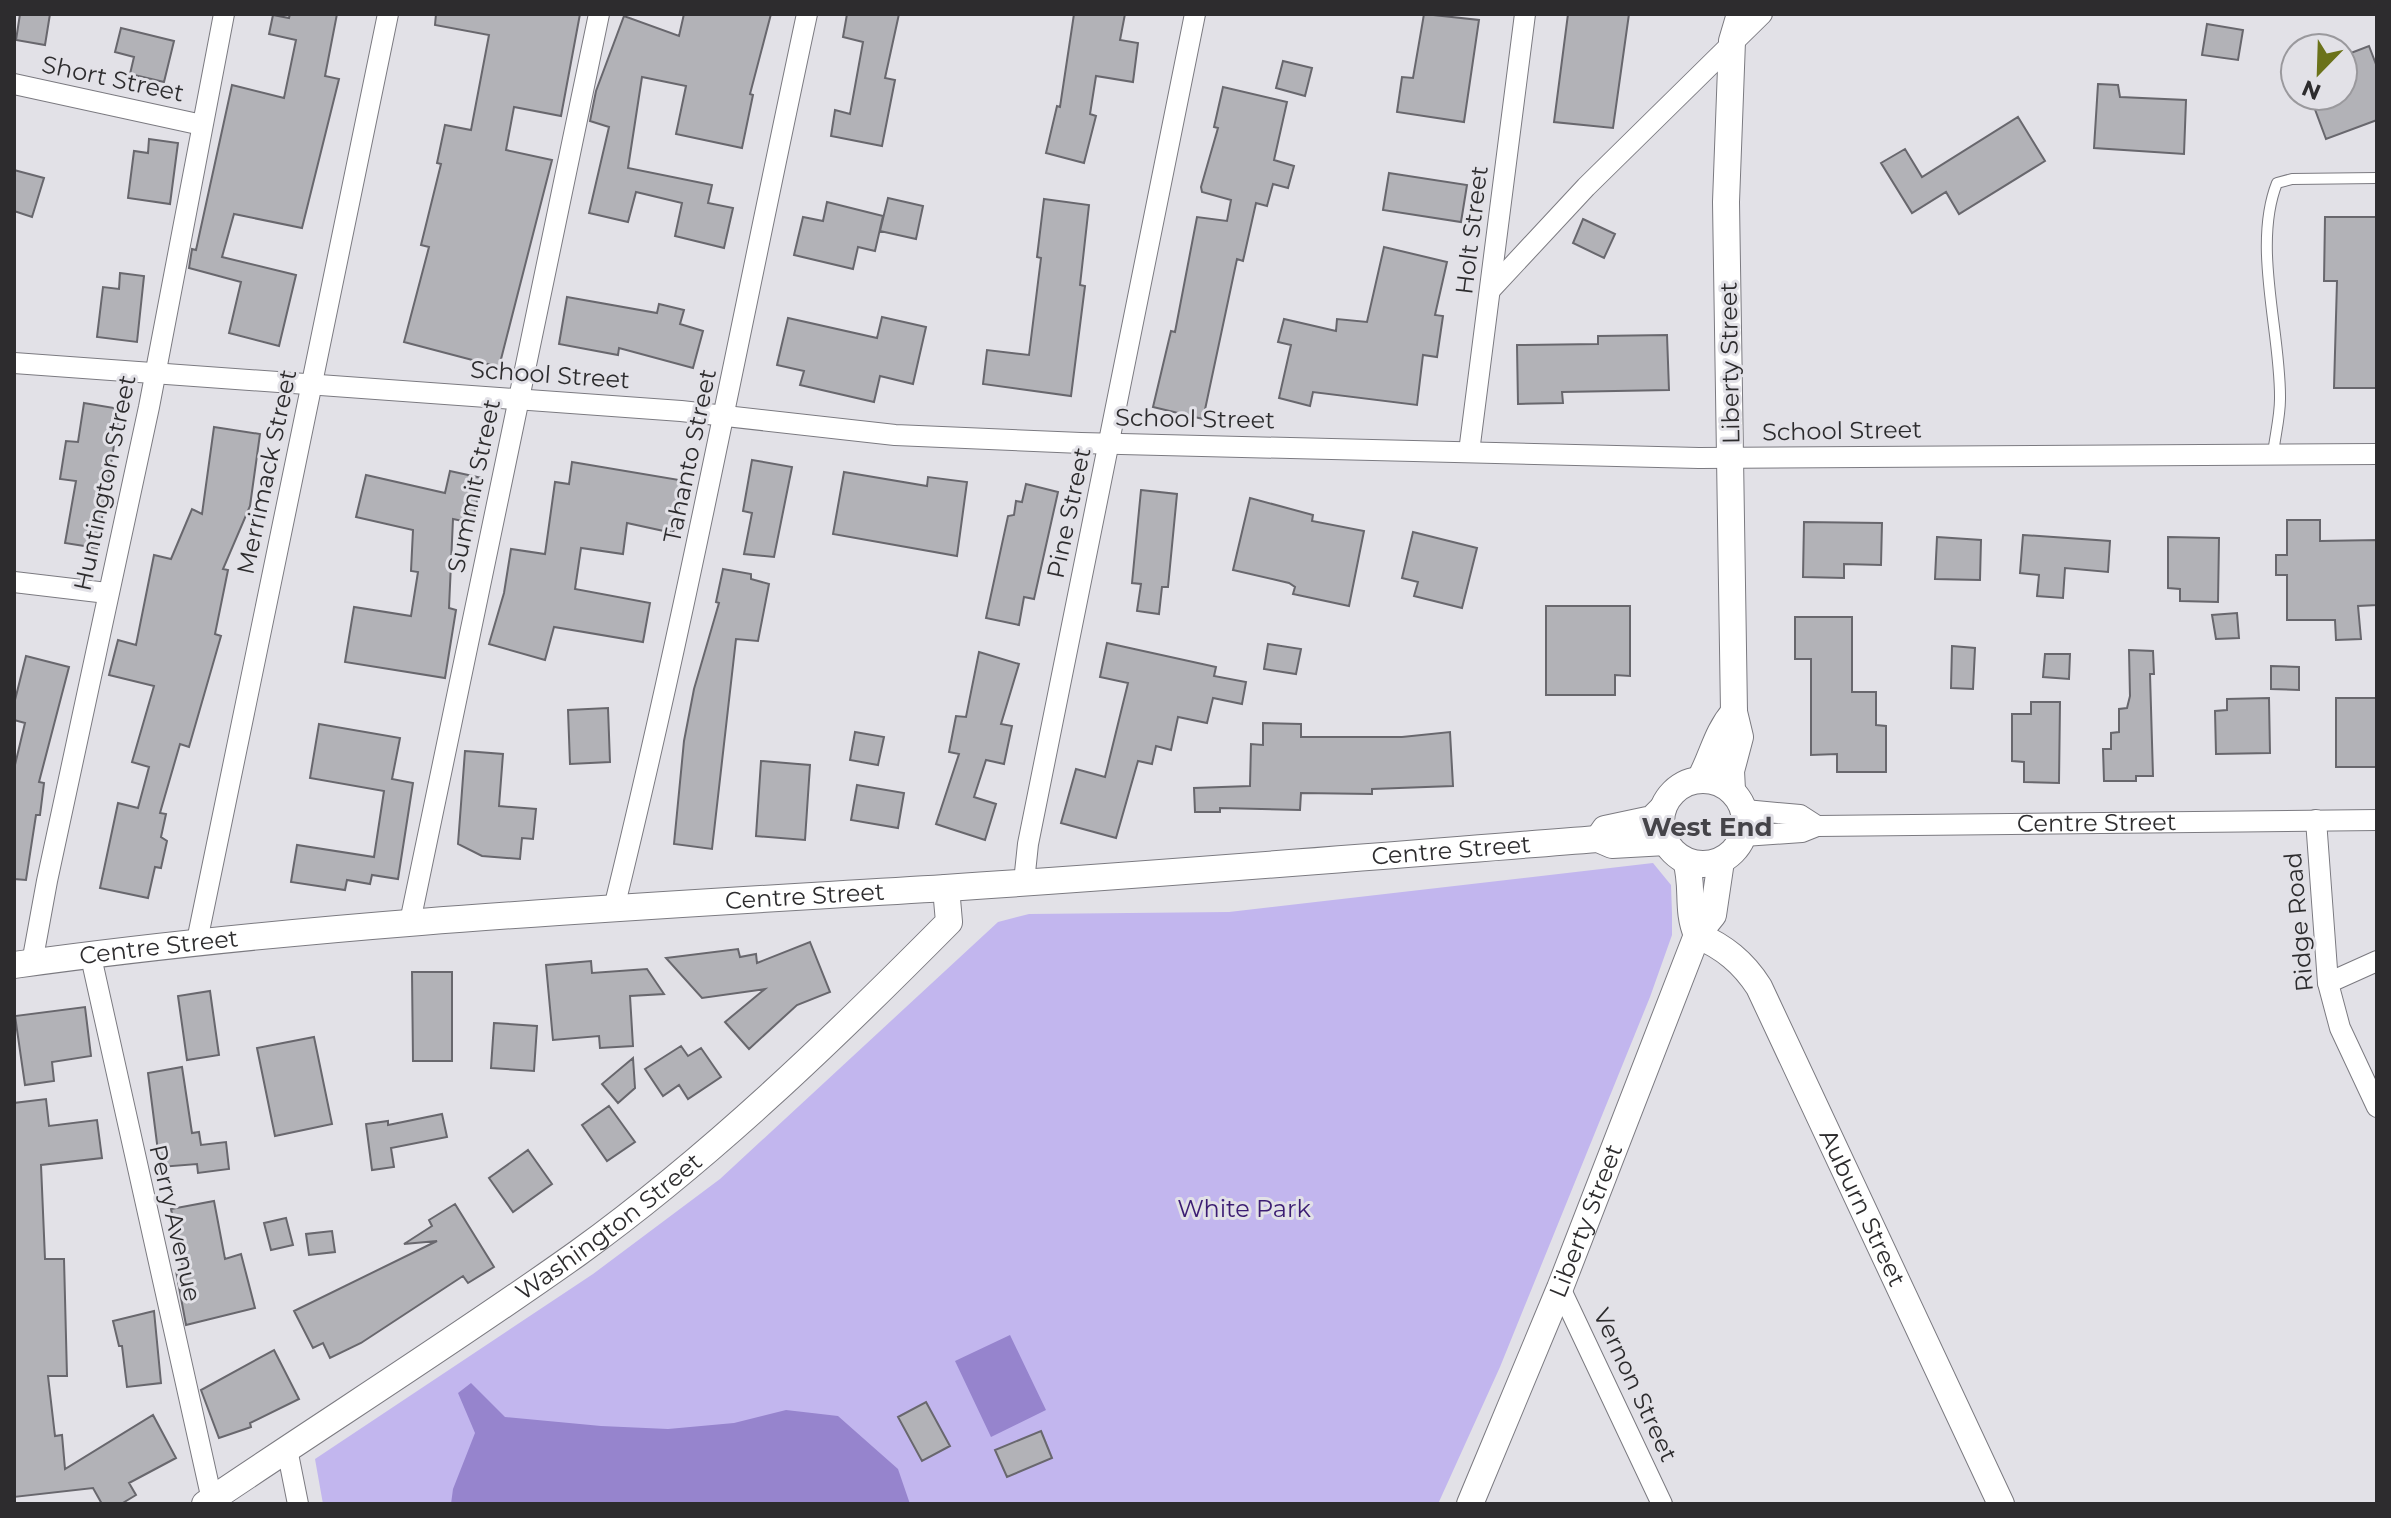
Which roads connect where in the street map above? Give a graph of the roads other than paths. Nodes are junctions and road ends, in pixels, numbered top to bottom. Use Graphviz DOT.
graph roads {
  1 [pos="224,14"];
  2 [pos="388,14"];
  3 [pos="599,14"];
  4 [pos="807,14"];
  5 [pos="1195,14"];
  6 [pos="1525,14"];
  7 [pos="1740,14"];
  8 [pos="1762,14"];
  9 [pos="1732,41"];
  10 [pos="14,84"];
  11 [pos="202,125"];
  12 [pos="2377,178"];
  13 [pos="1492,288"];
  14 [pos="14,363"];
  15 [pos="155,374"];
  16 [pos="311,386"];
  17 [pos="519,398"];
  18 [pos="725,416"];
  19 [pos="1110,443"];
  20 [pos="1469,452"];
  21 [pos="2273,454"];
  22 [pos="2377,454"];
  23 [pos="1733,458"];
  24 [pos="14,582"];
  25 [pos="107,593"];
  26 [pos="1734,712"];
  27 [pos="1700,779"];
  28 [pos="1663,808"];
  29 [pos="1740,812"];
  30 [pos="2316,820"];
  31 [pos="2377,820"];
  32 [pos="1598,839"];
  33 [pos="1666,842"];
  34 [pos="1686,861"];
  35 [pos="1721,861"];
  36 [pos="1024,882"];
  37 [pos="946,888"];
  38 [pos="614,908"];
  39 [pos="410,922"];
  40 [pos="1697,935"];
  41 [pos="197,941"];
  42 [pos="91,957"];
  43 [pos="2377,961"];
  44 [pos="23,964"];
  45 [pos="2328,983"];
  46 [pos="2377,1107"];
  47 [pos="1560,1288"];
  48 [pos="287,1449"];
  49 [pos="208,1502"];
  50 [pos="298,1504"];
  51 [pos="1470,1504"];
  52 [pos="1662,1504"];
  53 [pos="2001,1504"];
  1 -- 11 [label="street, Huntington Street"];
  2 -- 16 [label="street, Merrimack Street"];
  3 -- 17 [label="street, Summit Street"];
  4 -- 18 [label="street, Tahanto Street"];
  5 -- 19 [label="street, Pine Street"];
  6 -- 13 [label="street, Holt Street"];
  7 -- 9 [label="street, Liberty Street"];
  8 -- 9 [label="street"];
  9 -- 13 [label="street"];
  9 -- 23 [label="street, Liberty Street"];
  10 -- 11 [label="street, Short Street"];
  11 -- 15 [label="street, Huntington Street"];
  12 -- 21 [label="lane"];
  13 -- 20 [label="street, Holt Street"];
  14 -- 15 [label="street, School Street"];
  15 -- 16 [label="street, School Street"];
  15 -- 25 [label="street, Huntington Street"];
  16 -- 17 [label="street, School Street"];
  16 -- 41 [label="street, Merrimack Street"];
  17 -- 18 [label="street, School Street"];
  17 -- 39 [label="street, Summit Street"];
  18 -- 19 [label="street, School Street"];
  18 -- 38 [label="street, Tahanto Street"];
  19 -- 20 [label="street, School Street"];
  19 -- 36 [label="street, Pine Street"];
  20 -- 23 [label="street, School Street"];
  21 -- 22 [label="street, School Street"];
  21 -- 23 [label="street, School Street"];
  23 -- 26 [label="street, Liberty Street"];
  24 -- 25 [label="street"];
  25 -- 44 [label="street, Huntington Street"];
  26 -- 27 [label="street"];
  26 -- 29 [label="street, Liberty Street"];
  27 -- 28 [label="street"];
  27 -- 29 [label="street"];
  28 -- 32 [label="street, Centre Street"];
  28 -- 33 [label="street"];
  29 -- 30 [label="street, Centre Street"];
  29 -- 35 [label="street"];
  30 -- 31 [label="street, Centre Street"];
  30 -- 45 [label="street, Ridge Road"];
  32 -- 33 [label="street, Centre Street"];
  32 -- 36 [label="street, Centre Street"];
  33 -- 34 [label="street"];
  34 -- 35 [label="street"];
  34 -- 40 [label="street"];
  35 -- 40 [label="street, Liberty Street"];
  36 -- 37 [label="street, Centre Street"];
  37 -- 38 [label="street, Centre Street"];
  37 -- 48 [label="street, Washington Street"];
  38 -- 39 [label="street, Centre Street"];
  39 -- 41 [label="street, Centre Street"];
  40 -- 47 [label="street, Liberty Street"];
  40 -- 53 [label="street, Auburn Street"];
  41 -- 42 [label="street, Centre Street"];
  42 -- 44 [label="street, Centre Street"];
  42 -- 49 [label="street, Perry Avenue"];
  43 -- 45 [label="street"];
  45 -- 46 [label="street, Ridge Road"];
  47 -- 51 [label="street, Liberty Street"];
  47 -- 52 [label="street, Vernon Street"];
  48 -- 49 [label="street, Washington Street"];
  48 -- 50 [label="street"];
}
